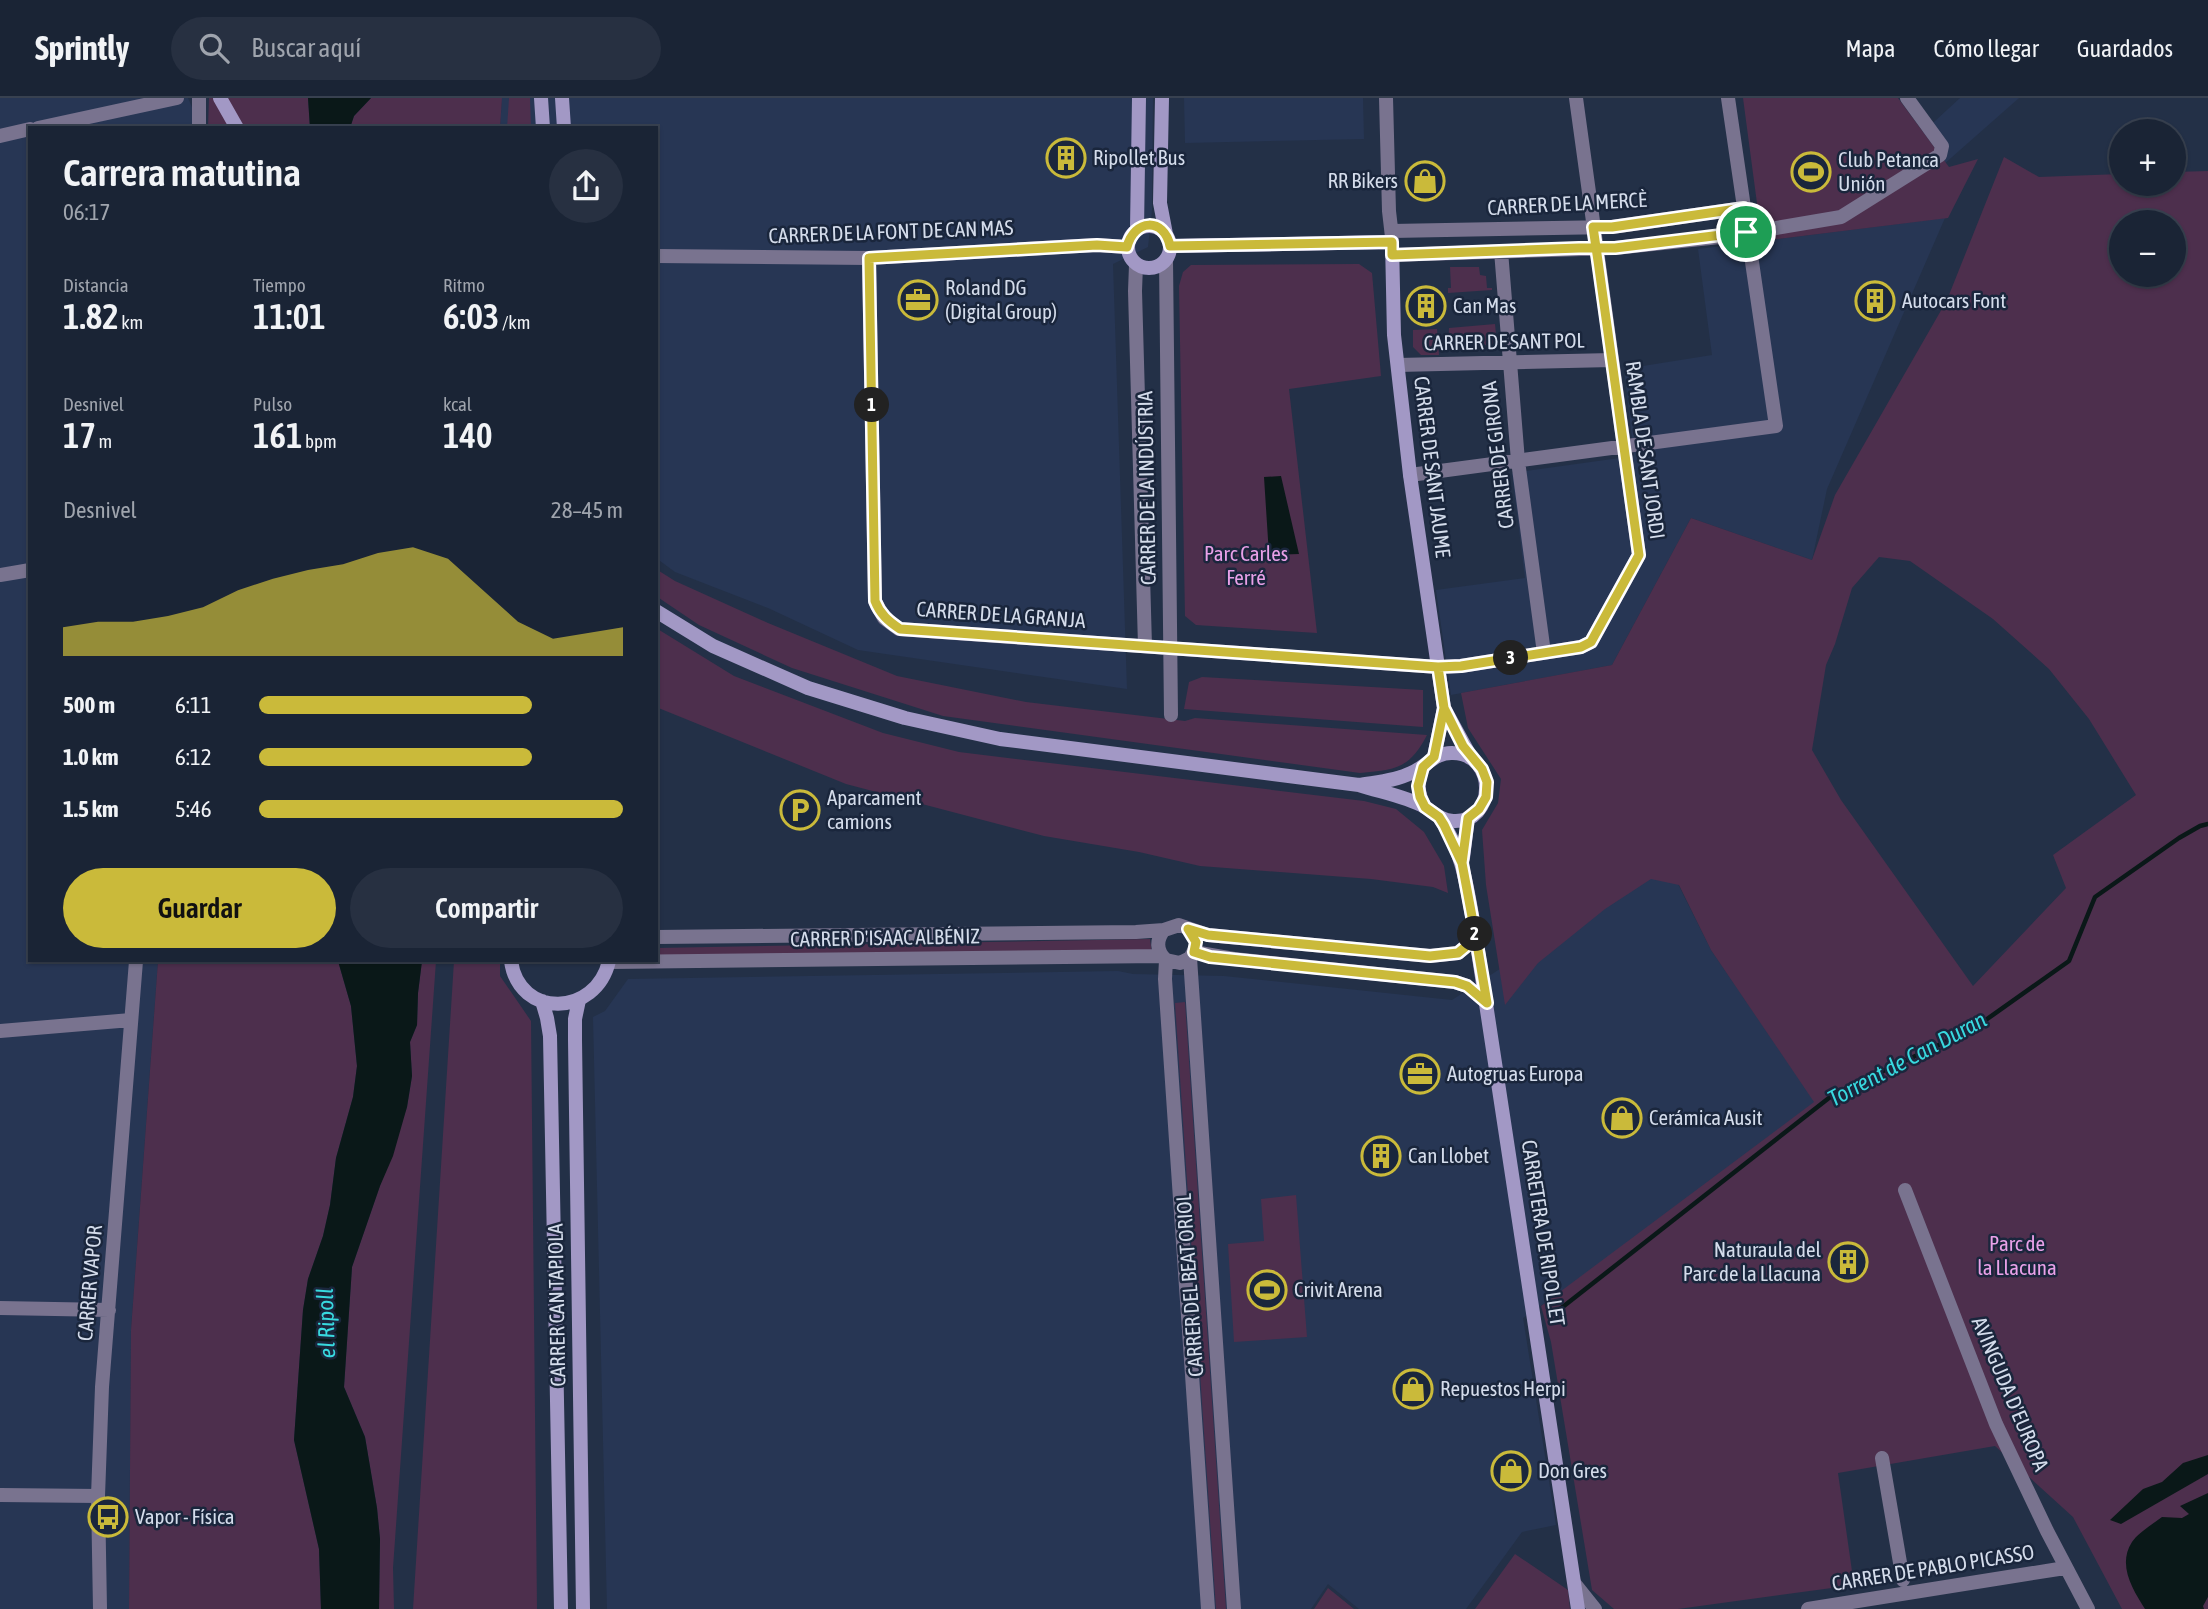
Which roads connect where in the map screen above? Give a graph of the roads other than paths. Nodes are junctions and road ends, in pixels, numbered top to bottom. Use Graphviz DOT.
graph roads {
  1 [pos="177,98"];
  2 [pos="199,98"];
  3 [pos="220,98"];
  4 [pos="541,98"];
  5 [pos="562,98"];
  6 [pos="1139,98"];
  7 [pos="1162,98"];
  8 [pos="1386,98"];
  9 [pos="1393,98"];
  10 [pos="1576,98"];
  11 [pos="1728,98"];
  12 [pos="1908,98"];
  13 [pos="131,103"];
  14 [pos="45,126"];
  15 [pos="199,126"];
  16 [pos="236,126"];
  17 [pos="543,126"];
  18 [pos="564,126"];
  19 [pos="28,130"];
  20 [pos="0,136"];
  21 [pos="1744,208"];
  22 [pos="1593,227"];
  23 [pos="1137,229"];
  24 [pos="1746,232"];
  25 [pos="1392,243"];
  26 [pos="1127,247"];
  27 [pos="1167,247"];
  28 [pos="1596,247"];
  29 [pos="1501,251"];
  30 [pos="658,256"];
  31 [pos="869,258"];
  32 [pos="1136,265"];
  33 [pos="1612,360"];
  34 [pos="1508,363"];
  35 [pos="1398,365"];
  36 [pos="1624,447"];
  37 [pos="1518,461"];
  38 [pos="1410,475"];
  39 [pos="28,570"];
  40 [pos="0,575"];
  41 [pos="658,612"];
  42 [pos="1145,646"];
  43 [pos="1172,648"];
  44 [pos="1544,653"];
  45 [pos="1438,667"];
  46 [pos="1444,708"];
  47 [pos="1171,715"];
  48 [pos="1472,759"];
  49 [pos="1428,762"];
  50 [pos="1359,785"];
  51 [pos="1425,807"];
  52 [pos="1439,817"];
  53 [pos="1468,818"];
  54 [pos="1462,863"];
  55 [pos="1188,929"];
  56 [pos="1164,930"];
  57 [pos="658,937"];
  58 [pos="1476,938"];
  59 [pos="1192,955"];
  60 [pos="1164,958"];
  61 [pos="658,961"];
  62 [pos="136,962"];
  63 [pos="511,962"];
  64 [pos="609,962"];
  65 [pos="579,1000"];
  66 [pos="542,1001"];
  67 [pos="1487,1003"];
  68 [pos="131,1020"];
  69 [pos="0,1031"];
  70 [pos="1905,1190"];
  71 [pos="0,1308"];
  72 [pos="109,1310"];
  73 [pos="1882,1458"];
  74 [pos="0,1495"];
  75 [pos="98,1496"];
  76 [pos="2065,1568"];
  77 [pos="1575,1584"];
  78 [pos="1903,1587"];
  79 [pos="100,1609"];
  80 [pos="561,1609"];
  81 [pos="583,1609"];
  82 [pos="1208,1609"];
  83 [pos="1234,1609"];
  84 [pos="1578,1609"];
  85 [pos="1595,1609"];
  86 [pos="1808,1609"];
  87 [pos="1906,1609"];
  88 [pos="2088,1609"];
  1 -- 13 [label="street"];
  2 -- 15 [label="street"];
  3 -- 16 [label="street"];
  4 -- 17 [label="street"];
  5 -- 18 [label="street"];
  6 -- 23 [label="street"];
  7 -- 27 [label="street, CARRER DE LA INDÚSTRIA"];
  8 -- 25 [label="street, CARRER DE SANT JAUME"];
  9 -- 25 [label="street, CARRER DE SANT JAUME"];
  10 -- 22 [label="street, RAMBLA DE SANT JORDI"];
  11 -- 21 [label="street"];
  12 -- 24 [label="street, CARRER DE LA MERCÈ"];
  13 -- 14 [label="street"];
  19 -- 20 [label="street"];
  21 -- 22 [label="street, CARRER DE LA MERCÈ"];
  21 -- 24 [label="street"];
  22 -- 25 [label="street, CARRER DE LA MERCÈ"];
  22 -- 28 [label="street, RAMBLA DE SANT JORDI"];
  23 -- 26 [label="street"];
  23 -- 27 [label="street"];
  24 -- 28 [label="street, CARRER DE LA MERCÈ"];
  24 -- 36 [label="street"];
  25 -- 27 [label="street"];
  25 -- 29 [label="street, CARRER DE LA MERCÈ"];
  25 -- 35 [label="street, CARRER DE SANT JAUME"];
  26 -- 31 [label="street, CARRER DE LA FONT DE CAN MAS"];
  26 -- 32 [label="street"];
  27 -- 32 [label="street"];
  27 -- 43 [label="street, CARRER DE LA INDÚSTRIA"];
  28 -- 29 [label="street, CARRER DE LA MERCÈ"];
  28 -- 33 [label="street, RAMBLA DE SANT JORDI"];
  29 -- 34 [label="street, CARRER DE GIRONA"];
  30 -- 31 [label="street, CARRER DE LA FONT DE CAN MAS"];
  31 -- 42 [label="street, CARRER DE LA GRANJA"];
  32 -- 42 [label="street, CARRER DE LA INDÚSTRIA"];
  33 -- 34 [label="street, CARRER DE SANT POL"];
  33 -- 36 [label="street, RAMBLA DE SANT JORDI"];
  34 -- 35 [label="street, CARRER DE SANT POL"];
  34 -- 37 [label="street, CARRER DE GIRONA"];
  35 -- 38 [label="street, CARRER DE SANT JAUME"];
  36 -- 37 [label="street"];
  36 -- 44 [label="street, RAMBLA DE SANT JORDI"];
  37 -- 38 [label="street"];
  37 -- 44 [label="street, CARRER DE GIRONA"];
  38 -- 45 [label="street, CARRER DE SANT JAUME"];
  39 -- 40 [label="street"];
  41 -- 50 [label="street"];
  42 -- 43 [label="street, CARRER DE LA GRANJA"];
  43 -- 45 [label="street, CARRER DE LA GRANJA"];
  43 -- 47 [label="street, CARRER DE LA INDÚSTRIA"];
  44 -- 45 [label="street, RAMBLA DE SANT JORDI"];
  45 -- 46 [label="street, CARRER DE SANT JAUME"];
  46 -- 48 [label="street, CARRER DE SANT JAUME"];
  46 -- 49 [label="street, CARRER DE SANT JAUME"];
  48 -- 49 [label="street"];
  48 -- 53 [label="street"];
  49 -- 50 [label="street"];
  49 -- 51 [label="street"];
  50 -- 51 [label="street"];
  51 -- 52 [label="street"];
  52 -- 53 [label="street"];
  52 -- 54 [label="street, CARRETERA DE RIPOLLET"];
  53 -- 54 [label="street, CARRETERA DE RIPOLLET"];
  54 -- 58 [label="street, CARRETERA DE RIPOLLET"];
  55 -- 56 [label="street, CARRER D'ISAAC ALBÉNIZ"];
  55 -- 58 [label="street, CARRER D'ISAAC ALBÉNIZ"];
  55 -- 59 [label="street"];
  56 -- 57 [label="street, CARRER D'ISAAC ALBÉNIZ"];
  56 -- 60 [label="street"];
  58 -- 67 [label="street, CARRETERA DE RIPOLLET"];
  59 -- 60 [label="street, CARRER D'ISAAC ALBÉNIZ"];
  59 -- 67 [label="street, CARRER D'ISAAC ALBÉNIZ"];
  59 -- 83 [label="street, CARRER DEL BEAT ORIOL"];
  60 -- 61 [label="street, CARRER D'ISAAC ALBÉNIZ"];
  60 -- 82 [label="street, CARRER DEL BEAT ORIOL"];
  62 -- 68 [label="street, CARRER VAPOR"];
  63 -- 66 [label="street"];
  64 -- 65 [label="street"];
  65 -- 66 [label="street"];
  65 -- 81 [label="street, CARRER CAN TAPIOLA"];
  66 -- 80 [label="street, CARRER CAN TAPIOLA"];
  67 -- 77 [label="street, CARRETERA DE RIPOLLET"];
  68 -- 69 [label="street"];
  68 -- 72 [label="street, CARRER VAPOR"];
  70 -- 76 [label="street, AVINGUDA D'EUROPA"];
  71 -- 72 [label="street"];
  72 -- 75 [label="street, CARRER VAPOR"];
  73 -- 78 [label="street"];
  74 -- 75 [label="street"];
  75 -- 79 [label="street, CARRER VAPOR"];
  76 -- 78 [label="street, CARRER DE PABLO PICASSO"];
  76 -- 88 [label="street, AVINGUDA D'EUROPA"];
  77 -- 84 [label="street, CARRETERA DE RIPOLLET"];
  77 -- 85 [label="street"];
  78 -- 86 [label="street, CARRER DE PABLO PICASSO"];
  78 -- 87 [label="street"];
}
